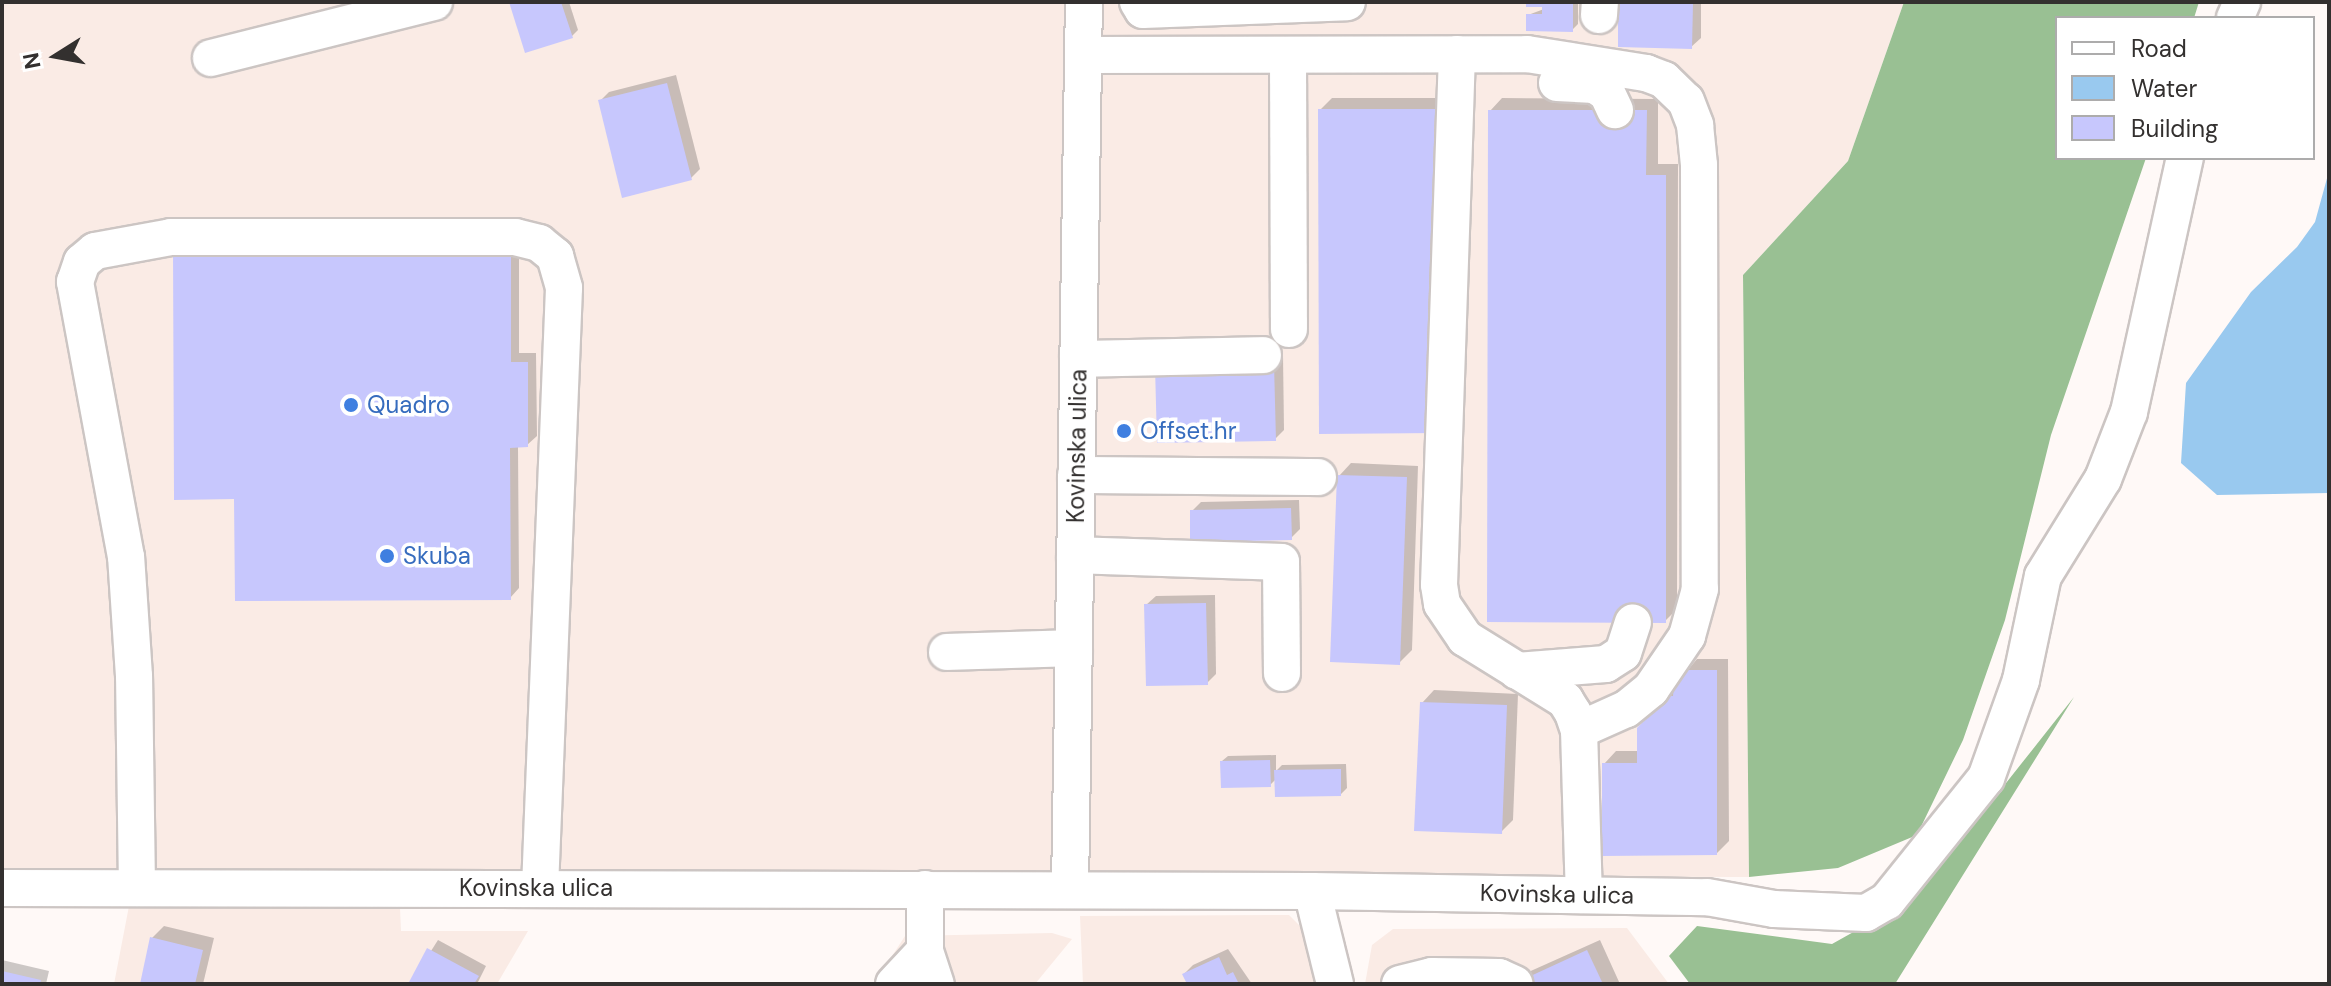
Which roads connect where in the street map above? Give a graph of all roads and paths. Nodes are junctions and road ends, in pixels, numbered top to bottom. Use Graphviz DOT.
graph roads {
  1 [pos="434,2"];
  2 [pos="1084,2"];
  3 [pos="1138,2"];
  4 [pos="1347,2"];
  5 [pos="1457,54"];
  6 [pos="1527,54"];
  7 [pos="1083,55"];
  8 [pos="1288,55"];
  9 [pos="211,58"];
  10 [pos="1615,110"];
  11 [pos="2185,160"];
  12 [pos="1289,329"];
  13 [pos="1263,355"];
  14 [pos="1078,359"];
  15 [pos="1076,475"];
  16 [pos="1318,477"];
  17 [pos="1075,555"];
  18 [pos="1633,623"];
  19 [pos="1074,648"];
  20 [pos="947,652"];
  21 [pos="1515,671"];
  22 [pos="1282,673"];
  23 [pos="1579,730"];
  24 [pos="2,888"];
  25 [pos="137,888"];
  26 [pos="540,888"];
  27 [pos="925,889"];
  28 [pos="1070,889"];
  29 [pos="1312,891"];
  30 [pos="1584,895"];
  31 [pos="930,968"];
  32 [pos="894,984"];
  33 [pos="1335,984"];
  34 [pos="1400,984"];
  35 [pos="1515,984"];
  1 -- 9 [label="street"];
  2 -- 7 [label="street, Kovinska ulica"];
  3 -- 4 [label="street"];
  5 -- 6 [label="street"];
  5 -- 8 [label="street"];
  5 -- 21 [label="street"];
  6 -- 10 [label="street"];
  6 -- 23 [label="street"];
  7 -- 8 [label="street"];
  7 -- 14 [label="street, Kovinska ulica"];
  8 -- 12 [label="street"];
  11 -- 30 [label="street, Kovinska ulica"];
  13 -- 14 [label="street"];
  14 -- 15 [label="street, Kovinska ulica"];
  15 -- 16 [label="street"];
  15 -- 17 [label="street, Kovinska ulica"];
  17 -- 19 [label="street, Kovinska ulica"];
  17 -- 22 [label="street"];
  18 -- 21 [label="street"];
  19 -- 20 [label="street"];
  19 -- 28 [label="street, Kovinska ulica"];
  21 -- 23 [label="street"];
  23 -- 30 [label="street"];
  24 -- 25 [label="street, Kovinska ulica"];
  25 -- 26 [label="street, Kovinska ulica"];
  25 -- 26 [label="street"];
  26 -- 27 [label="street, Kovinska ulica"];
  27 -- 28 [label="street, Kovinska ulica"];
  27 -- 31 [label="street"];
  28 -- 29 [label="street, Kovinska ulica"];
  29 -- 30 [label="street, Kovinska ulica"];
  29 -- 33 [label="street"];
  31 -- 32 [label="street"];
  34 -- 35 [label="street"];
}
